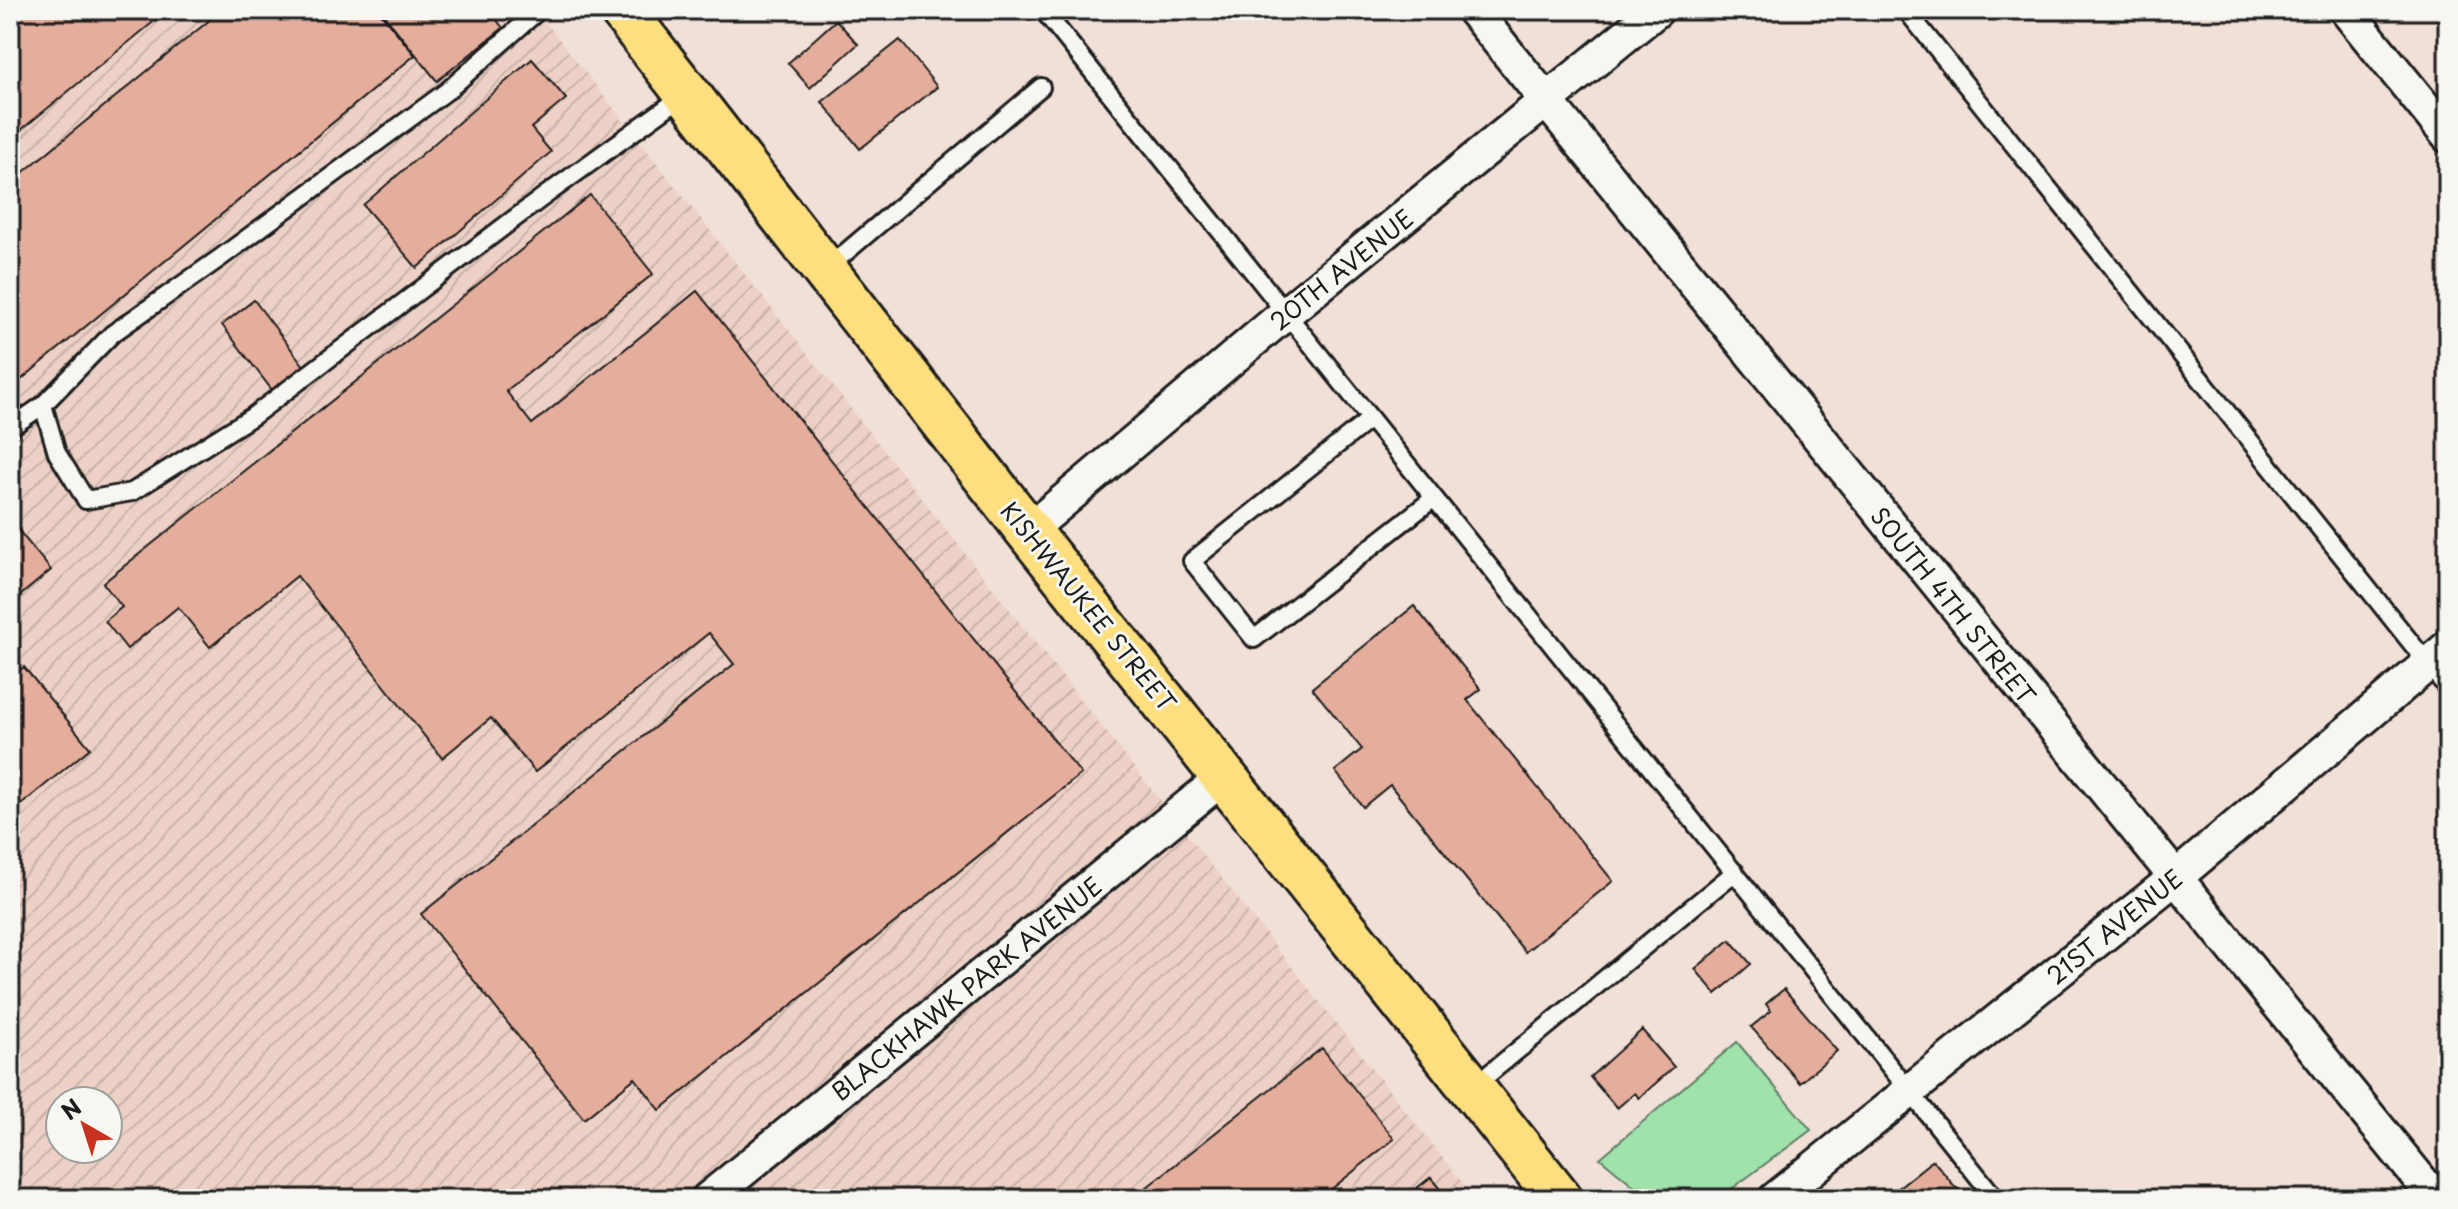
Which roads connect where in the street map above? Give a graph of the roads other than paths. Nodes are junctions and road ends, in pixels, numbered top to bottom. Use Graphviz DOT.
graph roads {
  1 [pos="539,10"];
  2 [pos="622,10"];
  3 [pos="1043,10"];
  4 [pos="1473,10"];
  5 [pos="1657,10"];
  6 [pos="1906,10"];
  7 [pos="2346,10"];
  8 [pos="1041,87"];
  9 [pos="687,93"];
  10 [pos="1547,102"];
  11 [pos="2448,136"];
  12 [pos="824,270"];
  13 [pos="1286,313"];
  14 [pos="43,405"];
  15 [pos="1370,419"];
  16 [pos="10,428"];
  17 [pos="1434,498"];
  18 [pos="1028,531"];
  19 [pos="2438,656"];
  20 [pos="2448,689"];
  21 [pos="1225,776"];
  22 [pos="1735,872"];
  23 [pos="2175,878"];
  24 [pos="1472,1088"];
  25 [pos="1909,1091"];
  26 [pos="708,1199"];
  27 [pos="1560,1199"];
  28 [pos="1775,1199"];
  29 [pos="1996,1199"];
  30 [pos="2436,1199"];
  1 -- 14 [label="lane"];
  2 -- 9 [label="main road, KISHWAUKEE STREET"];
  3 -- 13 [label="lane"];
  4 -- 10 [label="street, SOUTH 4TH STREET"];
  5 -- 10 [label="street, 20TH AVENUE"];
  6 -- 19 [label="lane"];
  7 -- 11 [label="street"];
  8 -- 12 [label="lane"];
  9 -- 12 [label="main road, KISHWAUKEE STREET"];
  9 -- 14 [label="lane"];
  10 -- 13 [label="street, 20TH AVENUE"];
  10 -- 23 [label="street, SOUTH 4TH STREET"];
  12 -- 18 [label="main road, KISHWAUKEE STREET"];
  13 -- 15 [label="lane"];
  13 -- 18 [label="street, 20TH AVENUE"];
  14 -- 16 [label="lane"];
  15 -- 17 [label="lane"];
  15 -- 17 [label="lane"];
  17 -- 22 [label="lane"];
  18 -- 21 [label="main road, KISHWAUKEE STREET"];
  19 -- 20 [label="lane"];
  19 -- 23 [label="street, 21ST AVENUE"];
  21 -- 24 [label="main road, KISHWAUKEE STREET"];
  21 -- 26 [label="street, BLACKHAWK PARK AVENUE"];
  22 -- 24 [label="lane"];
  22 -- 25 [label="lane"];
  23 -- 25 [label="street, 21ST AVENUE"];
  23 -- 30 [label="street, SOUTH 4TH STREET"];
  24 -- 27 [label="main road, KISHWAUKEE STREET"];
  25 -- 28 [label="street, 21ST AVENUE"];
  25 -- 29 [label="lane"];
}
